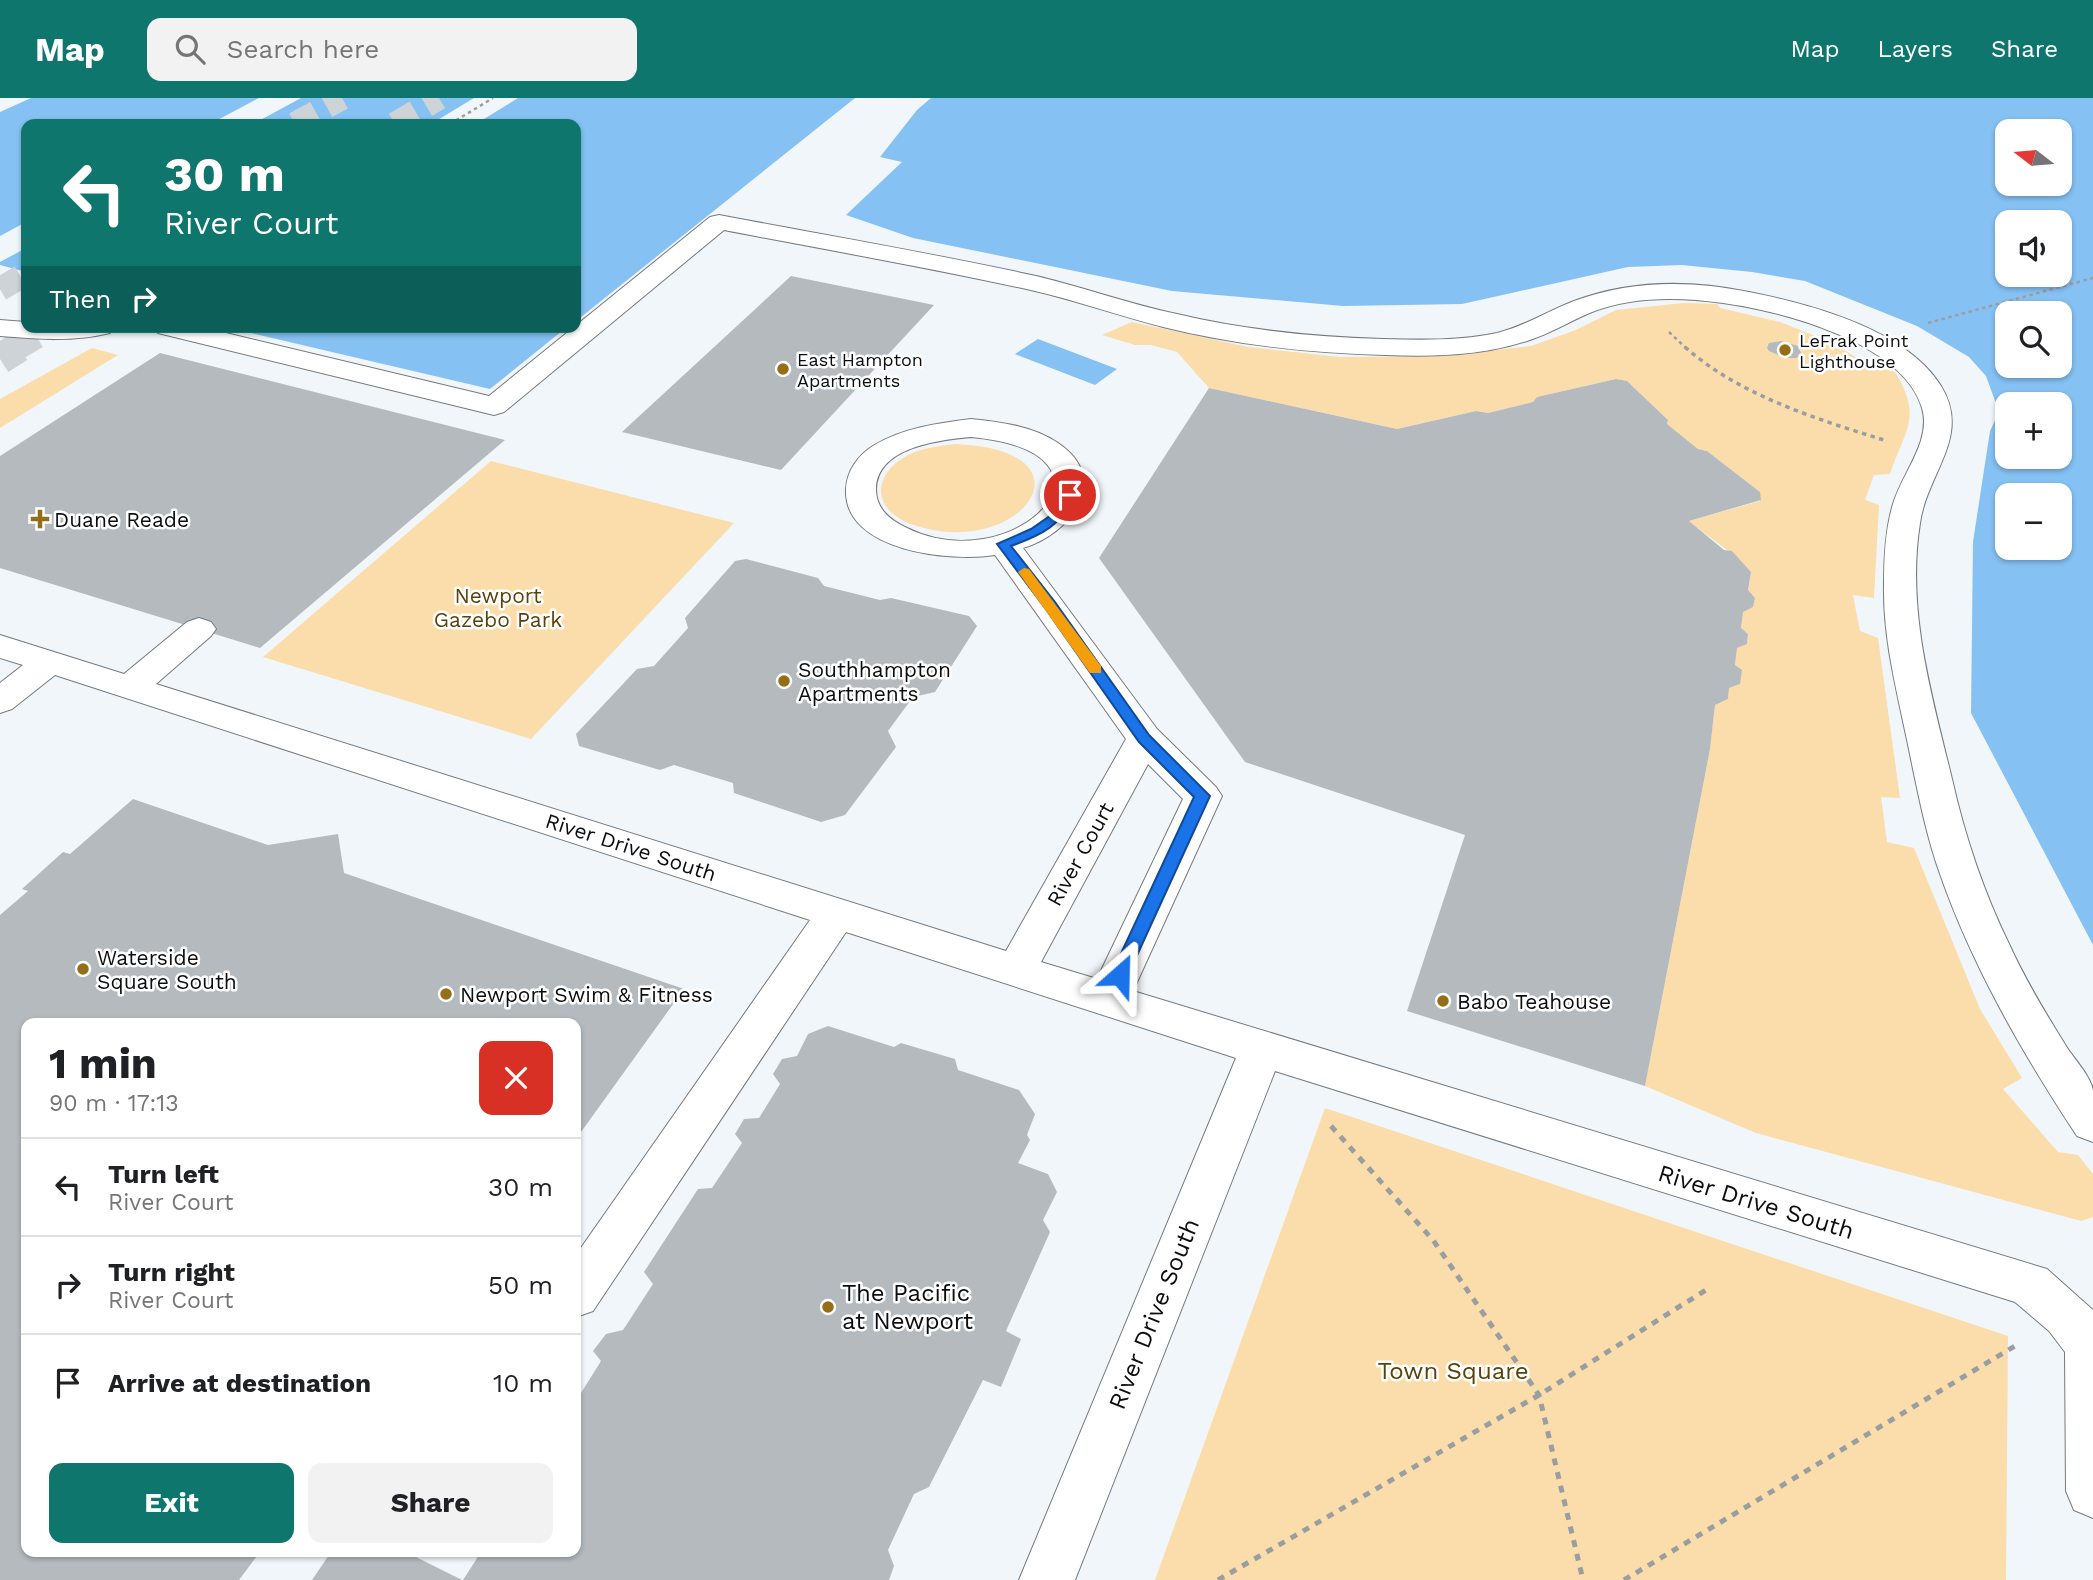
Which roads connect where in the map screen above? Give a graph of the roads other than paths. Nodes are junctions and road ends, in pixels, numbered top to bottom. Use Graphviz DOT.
graph roads {
  1 [pos="0,328"];
  2 [pos="21,329"];
  3 [pos="192,333"];
  4 [pos="1003,544"];
  5 [pos="198,629"];
  6 [pos="0,646"];
  7 [pos="50,662"];
  8 [pos="130,687"];
  9 [pos="0,701"];
  10 [pos="1144,738"];
  11 [pos="837,912"];
  12 [pos="1016,970"];
  13 [pos="1108,1000"];
  14 [pos="1262,1049"];
  15 [pos="2093,1123"];
  16 [pos="581,1288"];
  17 [pos="2093,1490"];
  18 [pos="1047,1580"];
  1 -- 2 [label="street"];
  3 -- 15 [label="street"];
  4 -- 4 [label="street"];
  4 -- 10 [label="street"];
  5 -- 8 [label="street"];
  6 -- 7 [label="street, River Drive South"];
  7 -- 8 [label="street, River Drive South"];
  7 -- 9 [label="street"];
  8 -- 11 [label="street, River Drive South"];
  10 -- 12 [label="street, River Court"];
  10 -- 13 [label="street"];
  11 -- 12 [label="street, River Drive South"];
  11 -- 16 [label="street"];
  12 -- 13 [label="street, River Drive South"];
  13 -- 14 [label="street, River Drive South"];
  14 -- 17 [label="street, River Drive South"];
  14 -- 18 [label="street, River Drive South"];
}
